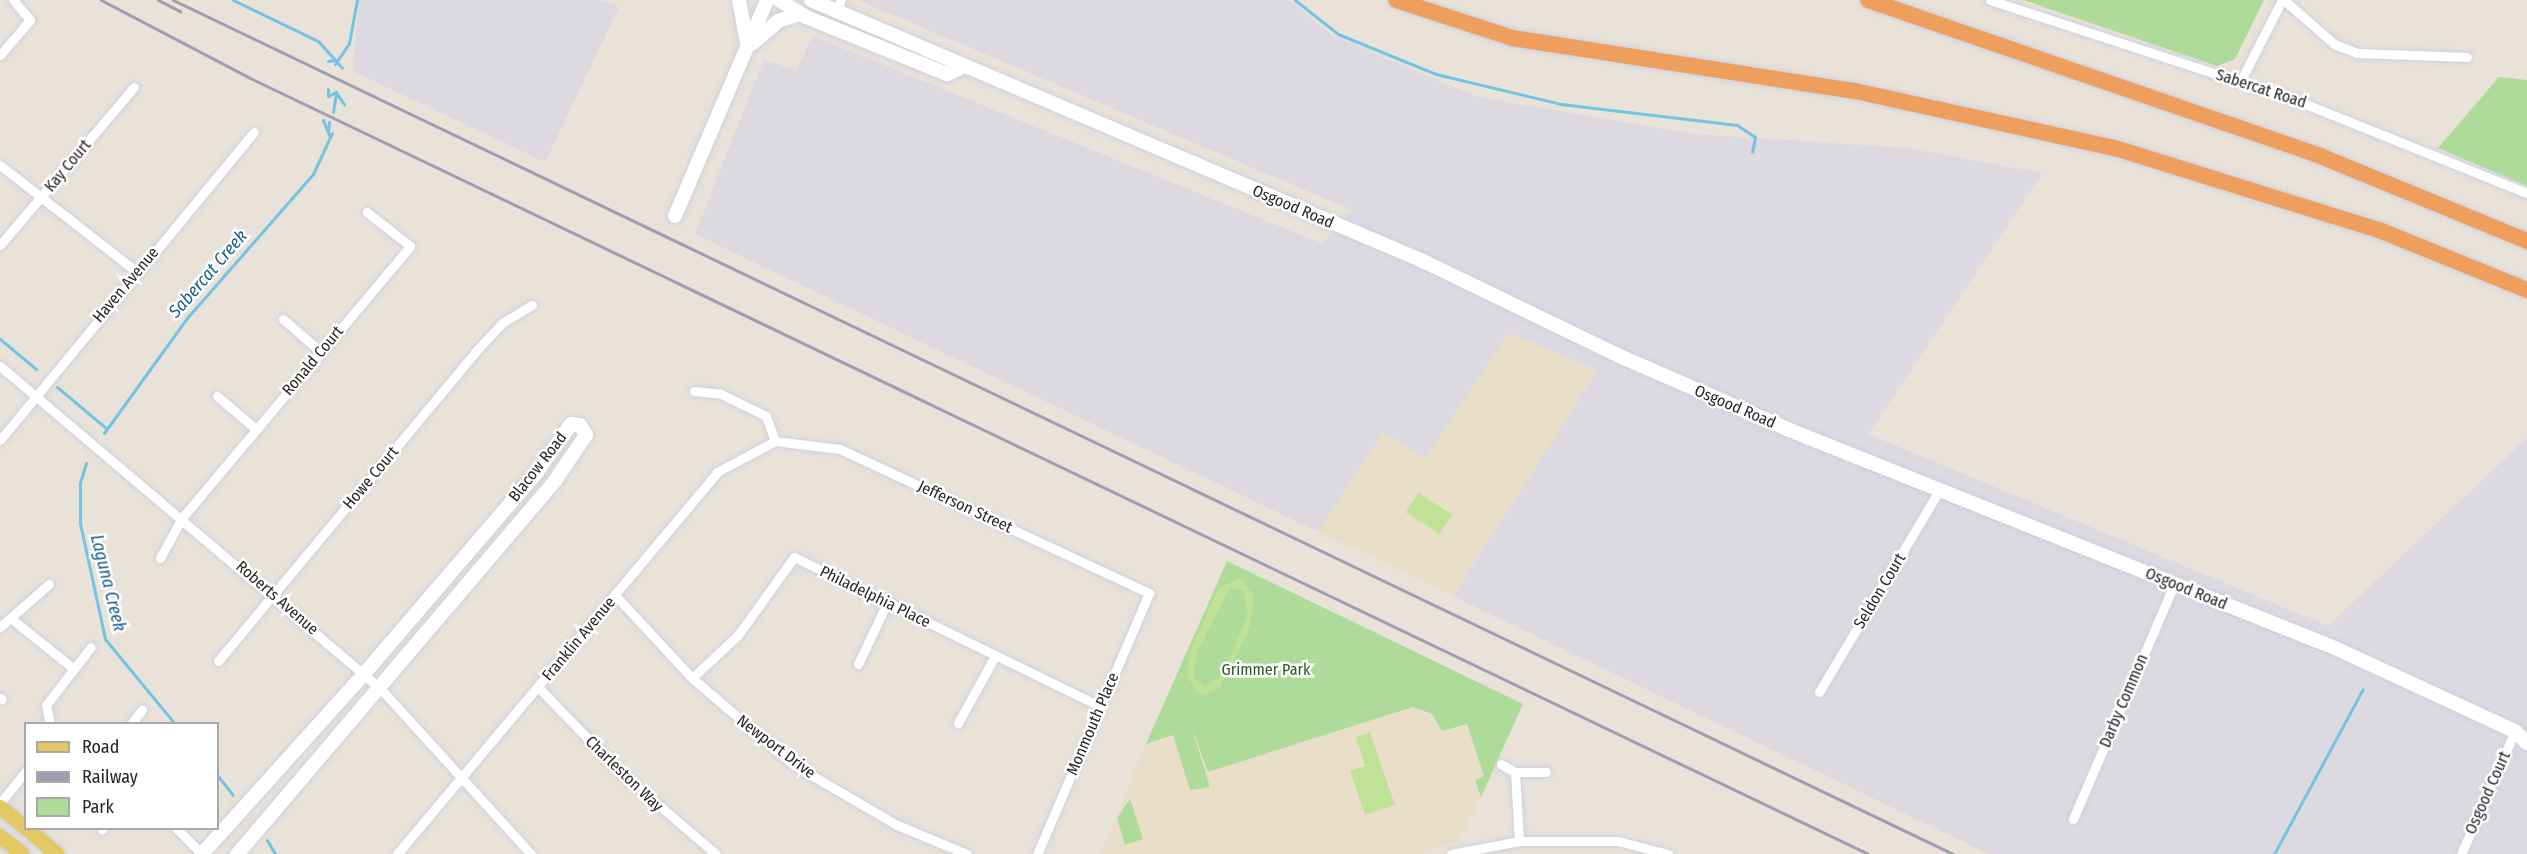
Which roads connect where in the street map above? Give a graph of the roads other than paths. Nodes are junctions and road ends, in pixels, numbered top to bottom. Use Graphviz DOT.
graph roads {
  1 [pos="13,0"];
  2 [pos="739,0"];
  3 [pos="767,0"];
  4 [pos="779,0"];
  5 [pos="811,0"];
  6 [pos="1396,0"];
  7 [pos="1868,0"];
  8 [pos="1990,0"];
  9 [pos="2283,0"];
  10 [pos="838,6"];
  11 [pos="799,14"];
  12 [pos="747,48"];
  13 [pos="0,55"];
  14 [pos="2467,57"];
  15 [pos="961,68"];
  16 [pos="2240,82"];
  17 [pos="134,87"];
  18 [pos="254,132"];
  19 [pos="0,165"];
  20 [pos="2527,194"];
  21 [pos="42,196"];
  22 [pos="367,212"];
  23 [pos="675,216"];
  24 [pos="2527,241"];
  25 [pos="0,245"];
  26 [pos="137,272"];
  27 [pos="2527,290"];
  28 [pos="532,305"];
  29 [pos="283,319"];
  30 [pos="321,352"];
  31 [pos="0,366"];
  32 [pos="694,391"];
  33 [pos="34,394"];
  34 [pos="217,396"];
  35 [pos="257,430"];
  36 [pos="0,440"];
  37 [pos="775,441"];
  38 [pos="1940,489"];
  39 [pos="182,518"];
  40 [pos="160,558"];
  41 [pos="50,584"];
  42 [pos="2174,584"];
  43 [pos="1149,593"];
  44 [pos="273,595"];
  45 [pos="616,596"];
  46 [pos="887,603"];
  47 [pos="13,620"];
  48 [pos="0,627"];
  49 [pos="91,647"];
  50 [pos="995,656"];
  51 [pos="219,661"];
  52 [pos="858,664"];
  53 [pos="74,669"];
  54 [pos="364,674"];
  55 [pos="692,678"];
  56 [pos="379,687"];
  57 [pos="538,687"];
  58 [pos="1819,692"];
  59 [pos="1100,706"];
  60 [pos="142,710"];
  61 [pos="50,722"];
  62 [pos="132,722"];
  63 [pos="958,723"];
  64 [pos="2521,730"];
  65 [pos="2527,743"];
  66 [pos="1501,764"];
  67 [pos="1515,772"];
  68 [pos="1546,772"];
  69 [pos="24,774"];
  70 [pos="462,777"];
  71 [pos="0,805"];
  72 [pos="2073,819"];
  73 [pos="24,826"];
  74 [pos="28,830"];
  75 [pos="178,830"];
  76 [pos="0,836"];
  77 [pos="1520,841"];
  78 [pos="22,854"];
  79 [pos="57,854"];
  80 [pos="202,854"];
  81 [pos="237,854"];
  82 [pos="397,854"];
  83 [pos="531,854"];
  84 [pos="716,854"];
  85 [pos="967,854"];
  86 [pos="1037,854"];
  87 [pos="1451,854"];
  88 [pos="1668,854"];
  89 [pos="2461,854"];
  1 -- 13 [label="street"];
  2 -- 12 [label="main road"];
  3 -- 12 [label="main road"];
  4 -- 11 [label="main road, Osgood Road"];
  5 -- 10 [label="main road, Osgood Road"];
  6 -- 27 [label="highway"];
  7 -- 24 [label="highway"];
  8 -- 16 [label="street, Sabercat Road"];
  9 -- 14 [label="street"];
  9 -- 16 [label="street"];
  10 -- 15 [label="main road, Osgood Road"];
  11 -- 12 [label="main road"];
  11 -- 15 [label="main road, Osgood Road"];
  12 -- 23 [label="main road"];
  15 -- 38 [label="main road, Osgood Road"];
  16 -- 20 [label="street, Sabercat Road"];
  17 -- 21 [label="street, Kay Court"];
  18 -- 26 [label="street, Haven Avenue"];
  19 -- 21 [label="street"];
  21 -- 25 [label="street, Kay Court"];
  21 -- 26 [label="street"];
  22 -- 30 [label="street, Ronald Court"];
  26 -- 33 [label="street, Haven Avenue"];
  28 -- 44 [label="street, Howe Court"];
  29 -- 30 [label="street"];
  30 -- 35 [label="street, Ronald Court"];
  31 -- 33 [label="street, Roberts Avenue"];
  32 -- 37 [label="street"];
  33 -- 36 [label="street, Haven Avenue"];
  33 -- 39 [label="street, Roberts Avenue"];
  34 -- 35 [label="street"];
  35 -- 39 [label="street, Ronald Court"];
  37 -- 43 [label="street, Jefferson Street"];
  37 -- 45 [label="street, Franklin Avenue"];
  38 -- 42 [label="main road, Osgood Road"];
  38 -- 58 [label="street, Seldon Court"];
  39 -- 40 [label="street, Ronald Court"];
  39 -- 44 [label="street, Roberts Avenue"];
  41 -- 47 [label="street"];
  42 -- 64 [label="main road, Osgood Road"];
  42 -- 72 [label="street, Darby Common"];
  43 -- 59 [label="street, Monmouth Place"];
  44 -- 51 [label="street, Howe Court"];
  44 -- 54 [label="street, Roberts Avenue"];
  45 -- 55 [label="street, Newport Drive"];
  45 -- 57 [label="street, Franklin Avenue"];
  46 -- 50 [label="street, Philadelphia Place"];
  46 -- 52 [label="street"];
  46 -- 55 [label="street, Philadelphia Place"];
  47 -- 48 [label="street"];
  47 -- 53 [label="street"];
  49 -- 53 [label="street"];
  50 -- 59 [label="street, Philadelphia Place"];
  50 -- 63 [label="street"];
  53 -- 61 [label="street"];
  54 -- 56 [label="street, Roberts Avenue"];
  54 -- 56 [label="main road, Blacow Road"];
  54 -- 80 [label="main road, Blacow Road"];
  55 -- 85 [label="street, Newport Drive"];
  56 -- 70 [label="street, Roberts Avenue"];
  56 -- 81 [label="main road, Blacow Road"];
  57 -- 70 [label="street, Franklin Avenue"];
  57 -- 84 [label="street, Charleston Way"];
  59 -- 86 [label="street, Monmouth Place"];
  60 -- 62 [label="street"];
  64 -- 65 [label="main road, Osgood Road"];
  64 -- 89 [label="street, Osgood Court"];
  66 -- 67 [label="street"];
  67 -- 68 [label="street"];
  67 -- 77 [label="street"];
  69 -- 71 [label="street"];
  70 -- 82 [label="street, Franklin Avenue"];
  70 -- 83 [label="street, Roberts Avenue"];
  71 -- 73 [label="main road"];
  74 -- 79 [label="main road"];
  75 -- 80 [label="street"];
  76 -- 78 [label="main road"];
  77 -- 87 [label="street"];
  77 -- 88 [label="street"];
}
